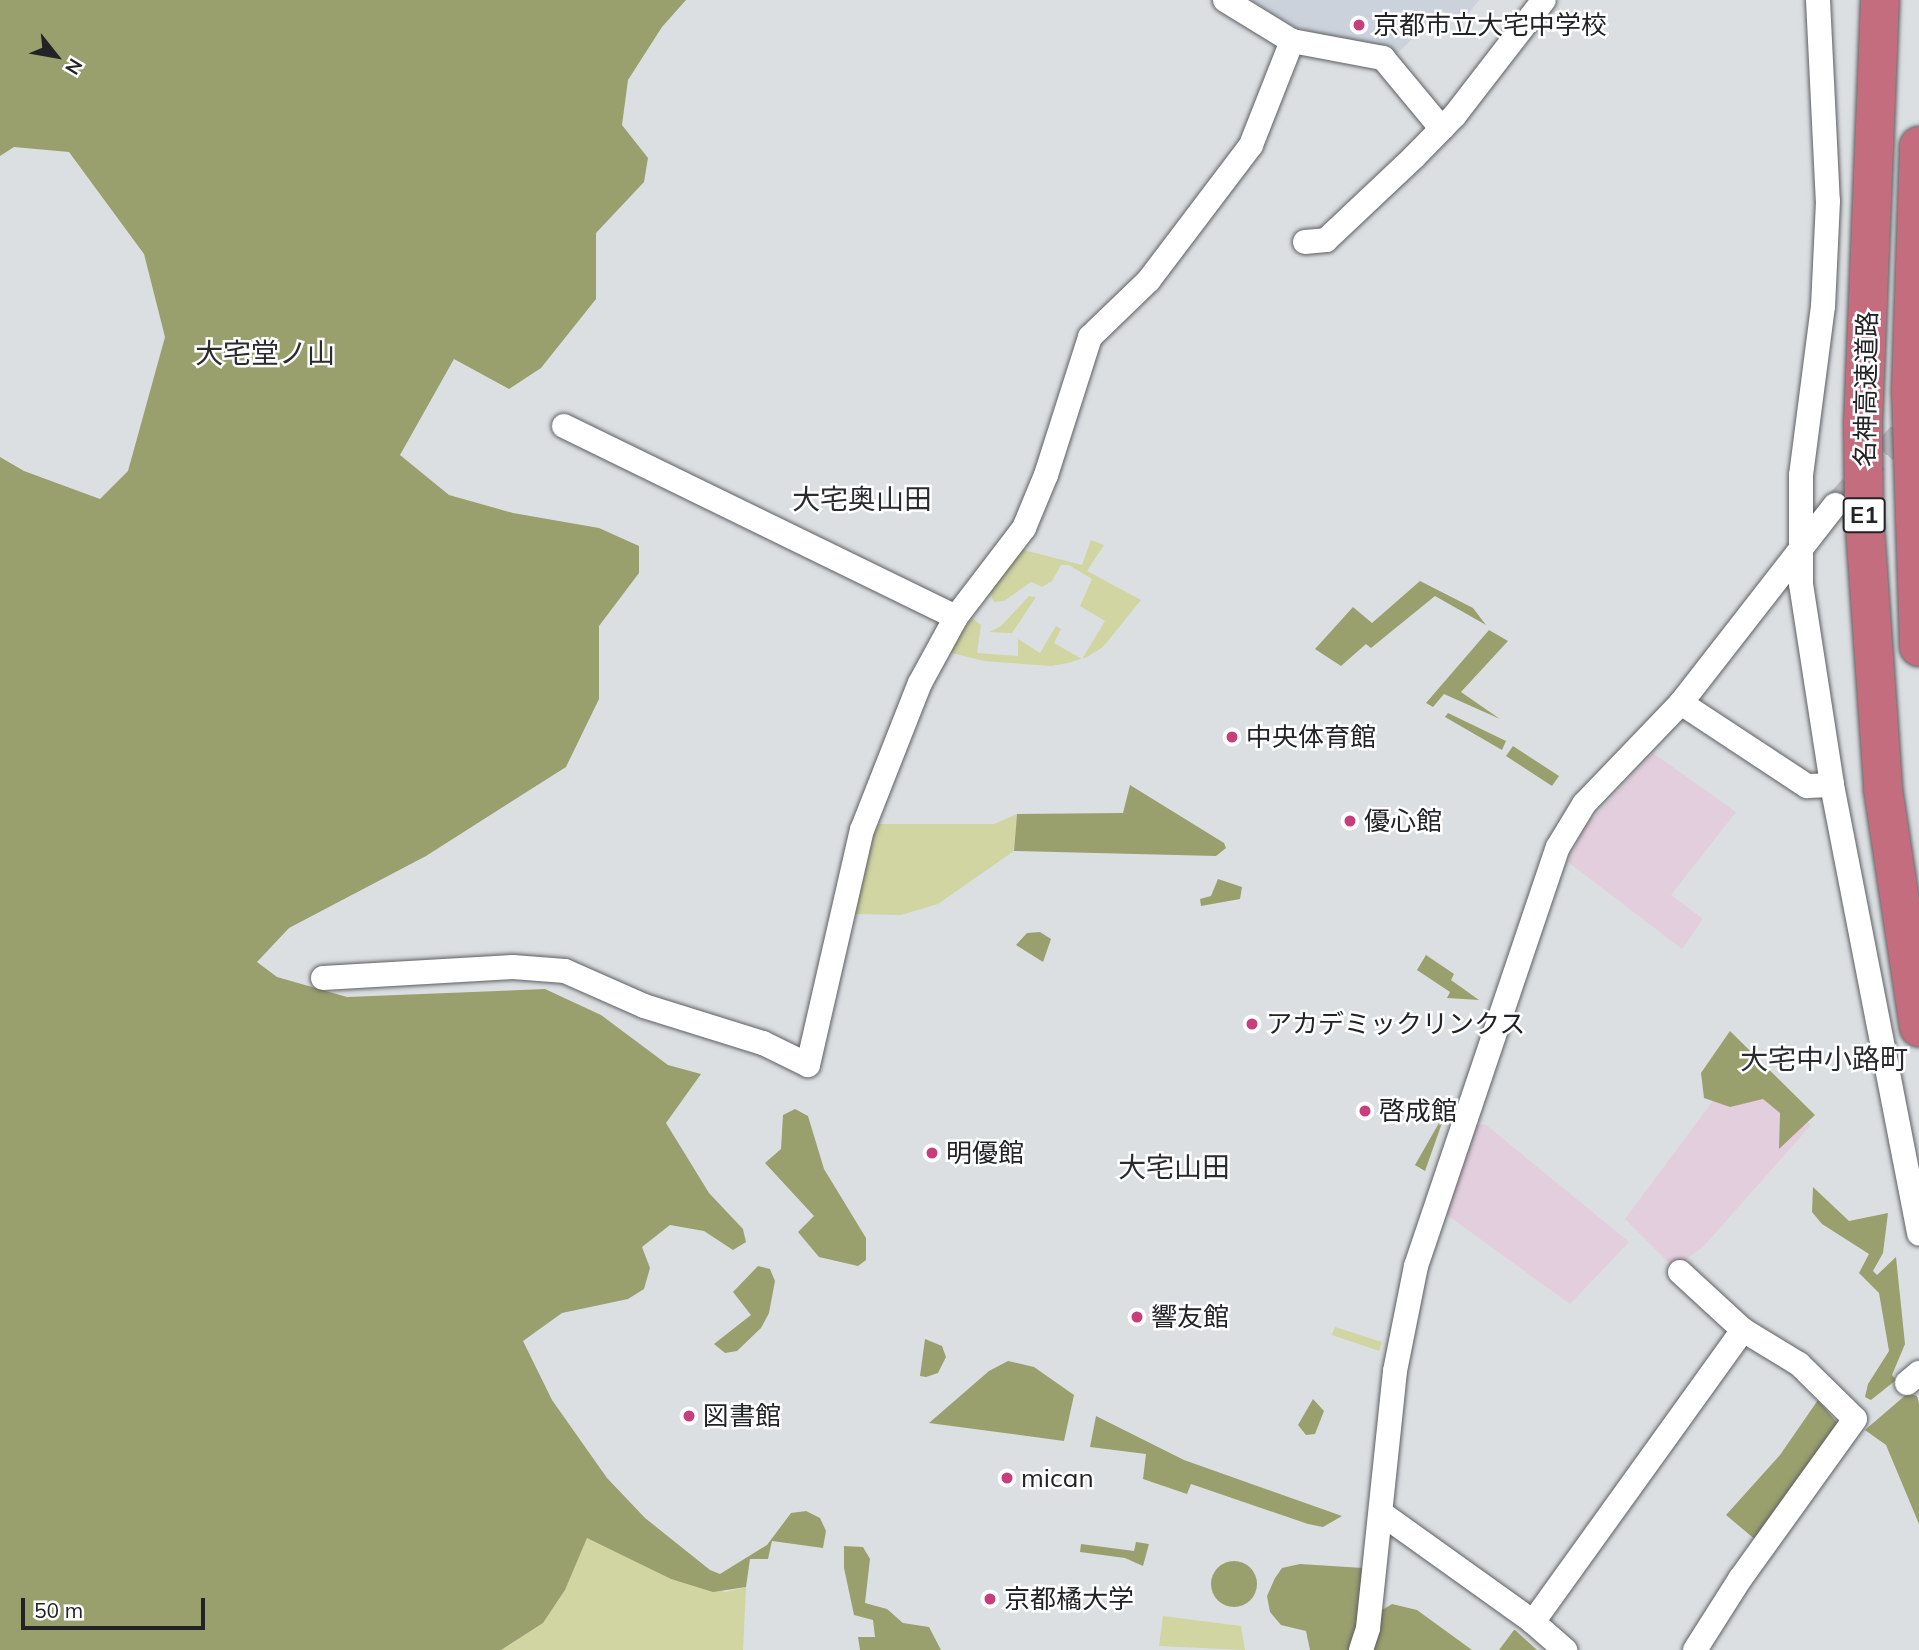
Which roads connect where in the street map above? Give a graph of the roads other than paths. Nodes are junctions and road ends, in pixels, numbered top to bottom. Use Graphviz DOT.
graph roads {
  1 [pos="1225,0"];
  2 [pos="1544,0"];
  3 [pos="1818,0"];
  4 [pos="1881,0"];
  5 [pos="1292,41"];
  6 [pos="1442,129"];
  7 [pos="1919,145"];
  8 [pos="1305,242"];
  9 [pos="564,426"];
  10 [pos="1835,505"];
  11 [pos="1801,547"];
  12 [pos="956,617"];
  13 [pos="1919,647"];
  14 [pos="1681,703"];
  15 [pos="1832,785"];
  16 [pos="323,978"];
  17 [pos="1919,1027"];
  18 [pos="1919,1234"];
  19 [pos="1680,1272"];
  20 [pos="1743,1330"];
  21 [pos="1381,1513"];
  22 [pos="1533,1622"];
  23 [pos="1361,1650"];
  24 [pos="1564,1650"];
  25 [pos="1695,1650"];
  1 -- 5 [label="street"];
  2 -- 6 [label="street"];
  3 -- 11 [label="street"];
  4 -- 17 [label="highway, 名神高速道路 / E1"];
  5 -- 6 [label="street"];
  5 -- 12 [label="street"];
  6 -- 8 [label="street"];
  7 -- 13 [label="highway, 名神高速道路 / E1"];
  9 -- 12 [label="street"];
  10 -- 11 [label="street"];
  11 -- 14 [label="street"];
  11 -- 15 [label="street"];
  12 -- 16 [label="street"];
  14 -- 15 [label="street"];
  14 -- 21 [label="street"];
  15 -- 18 [label="street"];
  19 -- 20 [label="street"];
  20 -- 22 [label="street"];
  20 -- 25 [label="street"];
  21 -- 22 [label="street"];
  21 -- 23 [label="street"];
  22 -- 24 [label="street"];
}
